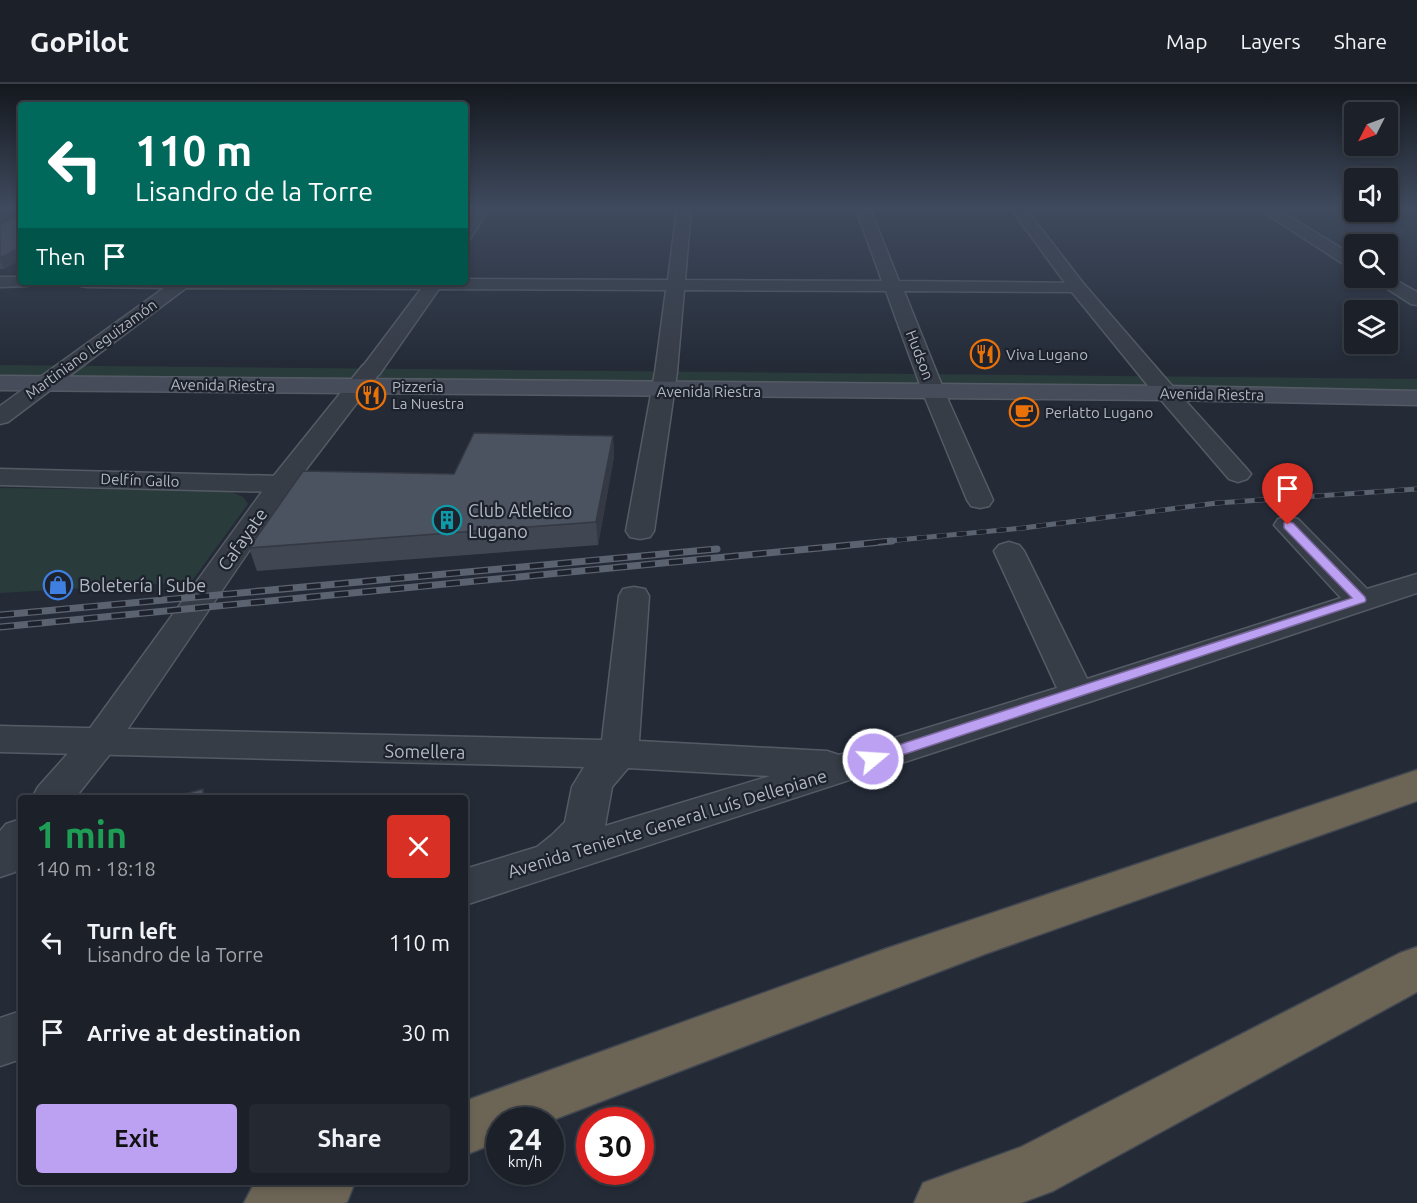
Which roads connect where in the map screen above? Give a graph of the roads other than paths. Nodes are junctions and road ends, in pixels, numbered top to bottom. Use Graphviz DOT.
graph roads {
  1 [pos="679,261"];
  2 [pos="883,261"];
  3 [pos="1057,261"];
  4 [pos="0,282"];
  5 [pos="18,282"];
  6 [pos="468,283"];
  7 [pos="179,285"];
  8 [pos="433,285"];
  9 [pos="676,285"];
  10 [pos="892,286"];
  11 [pos="1077,287"];
  12 [pos="1396,288"];
  13 [pos="1417,300"];
  14 [pos="0,365"];
  15 [pos="66,366"];
  16 [pos="365,379"];
  17 [pos="1417,379"];
  18 [pos="665,381"];
  19 [pos="0,383"];
  20 [pos="45,383"];
  21 [pos="931,383"];
  22 [pos="1159,384"];
  23 [pos="1417,398"];
  24 [pos="0,417"];
  25 [pos="1238,474"];
  26 [pos="0,477"];
  27 [pos="281,484"];
  28 [pos="980,500"];
  29 [pos="1288,525"];
  30 [pos="640,531"];
  31 [pos="1009,551"];
  32 [pos="1417,583"];
  33 [pos="634,596"];
  34 [pos="1360,600"];
  35 [pos="1077,694"];
  36 [pos="0,739"];
  37 [pos="101,740"];
  38 [pos="619,754"];
  39 [pos="850,766"];
  40 [pos="1417,785"];
  41 [pos="55,795"];
  42 [pos="18,839"];
  43 [pos="0,860"];
  44 [pos="543,862"];
  45 [pos="468,886"];
  46 [pos="1417,969"];
  47 [pos="18,1036"];
  48 [pos="0,1042"];
  49 [pos="468,1127"];
  50 [pos="319,1185"];
  51 [pos="273,1203"];
  52 [pos="943,1203"];
  1 -- 9 [label="street"];
  2 -- 10 [label="street, Hudson"];
  3 -- 11 [label="street"];
  4 -- 5 [label="street"];
  6 -- 9 [label="street"];
  7 -- 15 [label="street, Martiniano Leguizamón"];
  8 -- 16 [label="street, Cafayate"];
  9 -- 10 [label="street"];
  9 -- 18 [label="street"];
  10 -- 11 [label="street"];
  10 -- 21 [label="street, Hudson"];
  11 -- 22 [label="street"];
  12 -- 13 [label="street"];
  14 -- 15 [label="main road, Avenida Riestra"];
  15 -- 16 [label="main road, Avenida Riestra"];
  15 -- 20 [label="street, Martiniano Leguizamón"];
  16 -- 18 [label="main road, Avenida Riestra"];
  16 -- 20 [label="main road, Avenida Riestra"];
  16 -- 27 [label="street, Cafayate"];
  17 -- 22 [label="main road, Avenida Riestra"];
  18 -- 21 [label="main road, Avenida Riestra"];
  18 -- 30 [label="street"];
  19 -- 20 [label="main road, Avenida Riestra"];
  20 -- 24 [label="street, Martiniano Leguizamón"];
  21 -- 22 [label="main road, Avenida Riestra"];
  21 -- 28 [label="street, Hudson"];
  22 -- 23 [label="main road, Avenida Riestra"];
  22 -- 25 [label="street"];
  26 -- 27 [label="street, Delfín Gallo"];
  27 -- 37 [label="street, Cafayate"];
  29 -- 34 [label="street"];
  31 -- 35 [label="street"];
  32 -- 34 [label="street, Avenida Teniente General Luís Dellepiane"];
  33 -- 38 [label="street"];
  34 -- 35 [label="street, Avenida Teniente General Luís Dellepiane"];
  35 -- 39 [label="street, Avenida Teniente General Luís Dellepiane"];
  36 -- 37 [label="street, Somellera"];
  37 -- 38 [label="street, Somellera"];
  37 -- 41 [label="street, Cafayate"];
  38 -- 39 [label="street, Somellera"];
  38 -- 44 [label="street"];
  39 -- 44 [label="street, Avenida Teniente General Luís Dellepiane"];
  40 -- 49 [label="highway"];
  42 -- 43 [label="street"];
  44 -- 45 [label="street, Avenida Teniente General Luís Dellepiane"];
  46 -- 52 [label="highway"];
  47 -- 48 [label="street"];
  50 -- 51 [label="highway"];
}
